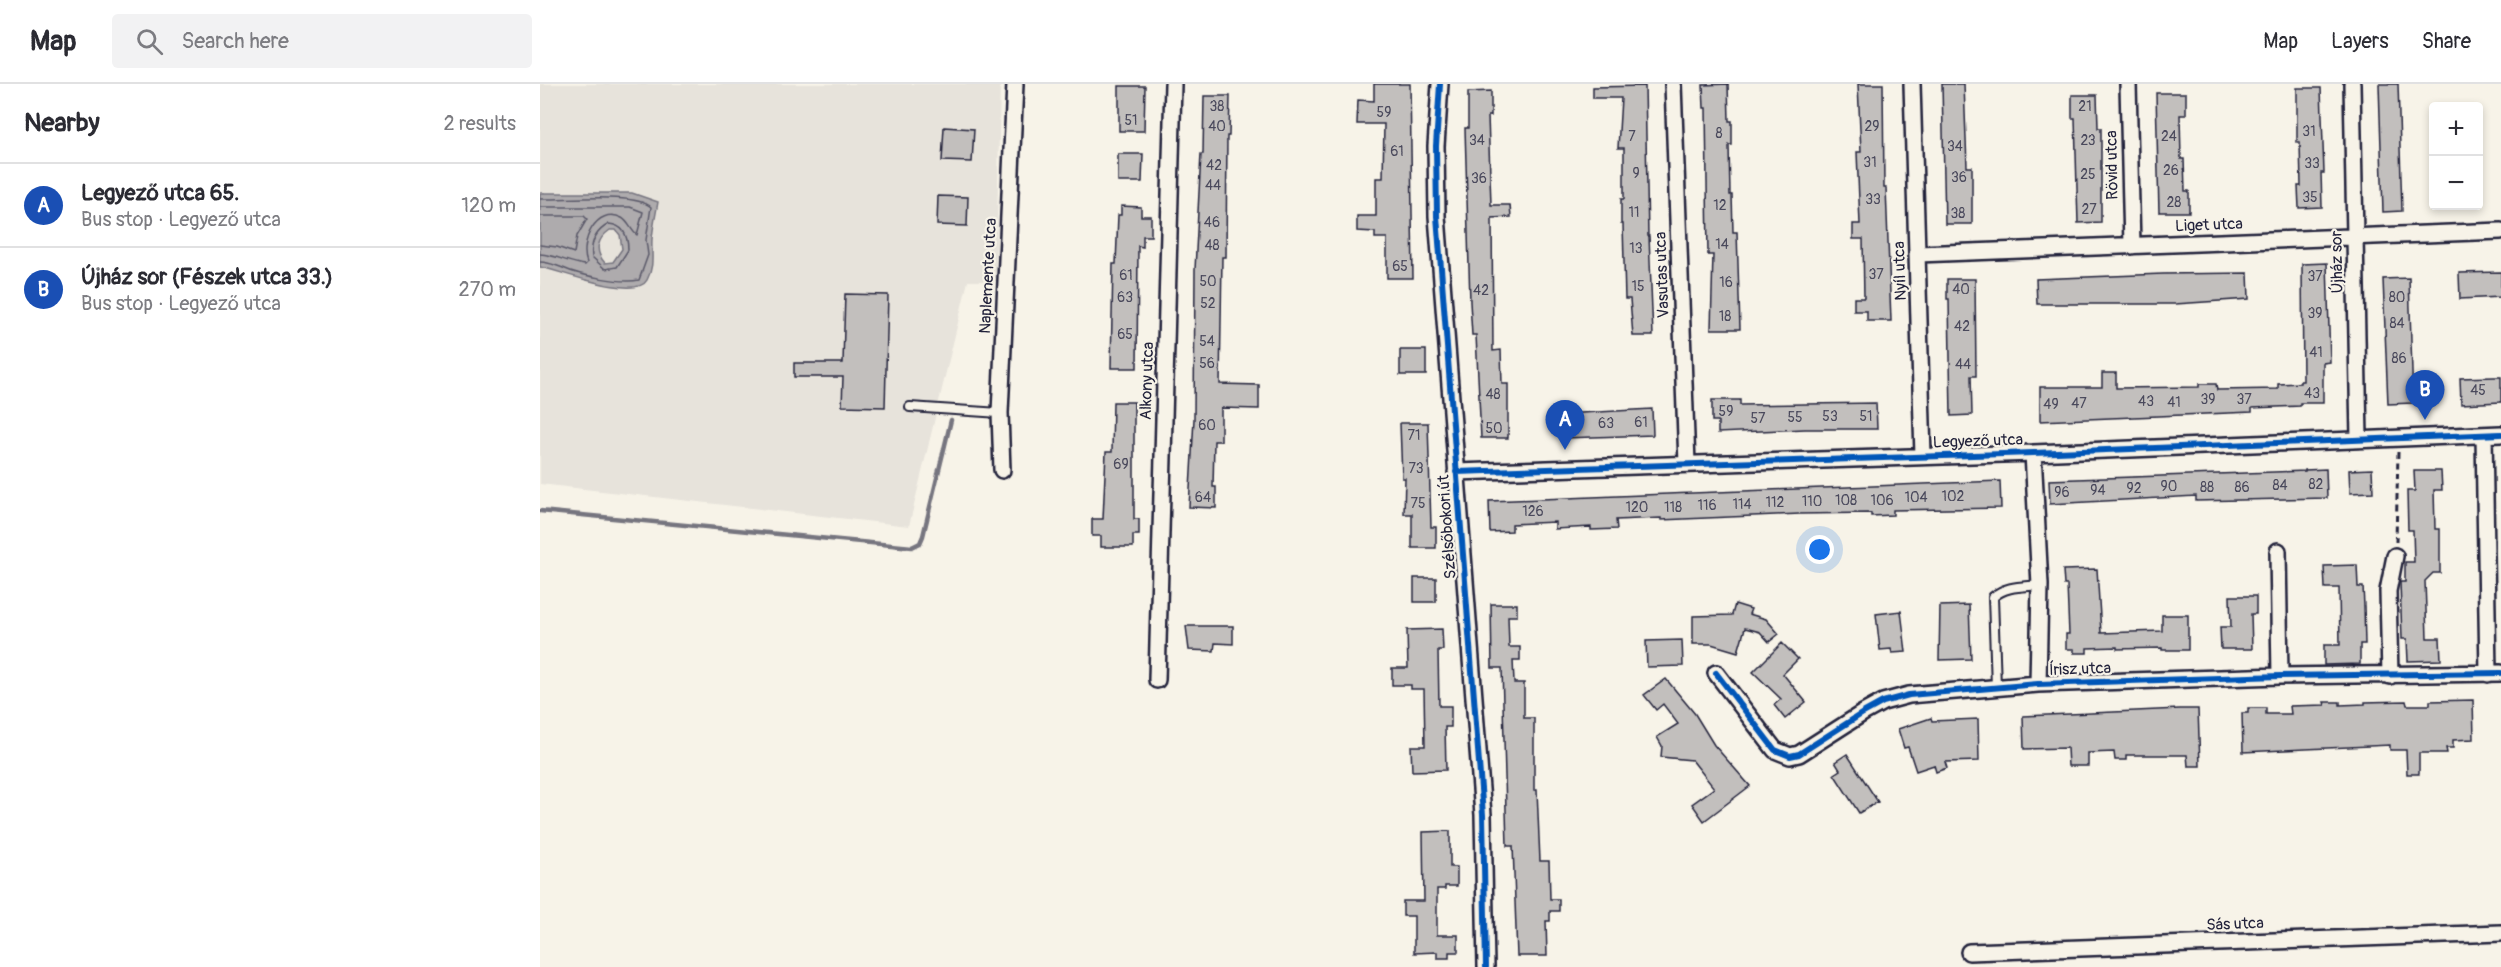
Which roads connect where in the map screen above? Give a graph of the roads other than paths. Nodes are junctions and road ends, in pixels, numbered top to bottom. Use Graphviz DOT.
graph roads {
  1 [pos="1015,84"];
  2 [pos="1173,84"];
  3 [pos="1440,84"];
  4 [pos="1673,84"];
  5 [pos="1912,84"];
  6 [pos="2128,84"];
  7 [pos="2352,84"];
  8 [pos="2501,231"];
  9 [pos="2355,238"];
  10 [pos="2132,246"];
  11 [pos="1918,254"];
  12 [pos="910,407"];
  13 [pos="1000,413"];
  14 [pos="2501,434"];
  15 [pos="2484,435"];
  16 [pos="2359,440"];
  17 [pos="2033,453"];
  18 [pos="1923,456"];
  19 [pos="1687,464"];
  20 [pos="1002,470"];
  21 [pos="1456,472"];
  22 [pos="2494,549"];
  23 [pos="2278,551"];
  24 [pos="2396,556"];
  25 [pos="2040,585"];
  26 [pos="1716,672"];
  27 [pos="2495,673"];
  28 [pos="2390,675"];
  29 [pos="2280,676"];
  30 [pos="1157,680"];
  31 [pos="2038,684"];
  32 [pos="1996,687"];
  33 [pos="2501,933"];
  34 [pos="1969,952"];
  35 [pos="1486,967"];
  1 -- 13 [label="street, Naplemente utca"];
  2 -- 30 [label="street, Alkony utca"];
  3 -- 21 [label="street, Szélsőbokori út"];
  4 -- 19 [label="street, Vasutas utca"];
  5 -- 11 [label="street, Nyíl utca"];
  6 -- 10 [label="street, Rövid utca"];
  7 -- 9 [label="street, Újház sor"];
  8 -- 9 [label="street, Liget utca"];
  9 -- 10 [label="street, Liget utca"];
  9 -- 16 [label="street, Újház sor"];
  10 -- 11 [label="street, Liget utca"];
  11 -- 18 [label="street, Nyíl utca"];
  12 -- 13 [label="lane"];
  13 -- 20 [label="street, Naplemente utca"];
  14 -- 15 [label="street, Legyező utca"];
  15 -- 16 [label="street, Legyező utca"];
  15 -- 22 [label="street, Írisz utca"];
  16 -- 17 [label="street, Legyező utca"];
  17 -- 18 [label="street, Legyező utca"];
  17 -- 25 [label="street, Legyező utca"];
  18 -- 19 [label="street, Legyező utca"];
  19 -- 21 [label="street, Legyező utca"];
  21 -- 35 [label="street, Szélsőbokori út"];
  22 -- 27 [label="street, Írisz utca"];
  23 -- 29 [label="street"];
  24 -- 28 [label="street"];
  25 -- 31 [label="street, Legyező utca"];
  25 -- 32 [label="lane"];
  26 -- 32 [label="street, Írisz utca"];
  27 -- 28 [label="street, Írisz utca"];
  28 -- 29 [label="street, Írisz utca"];
  29 -- 31 [label="street, Írisz utca"];
  31 -- 32 [label="street, Írisz utca"];
  33 -- 34 [label="street, Sás utca"];
}
